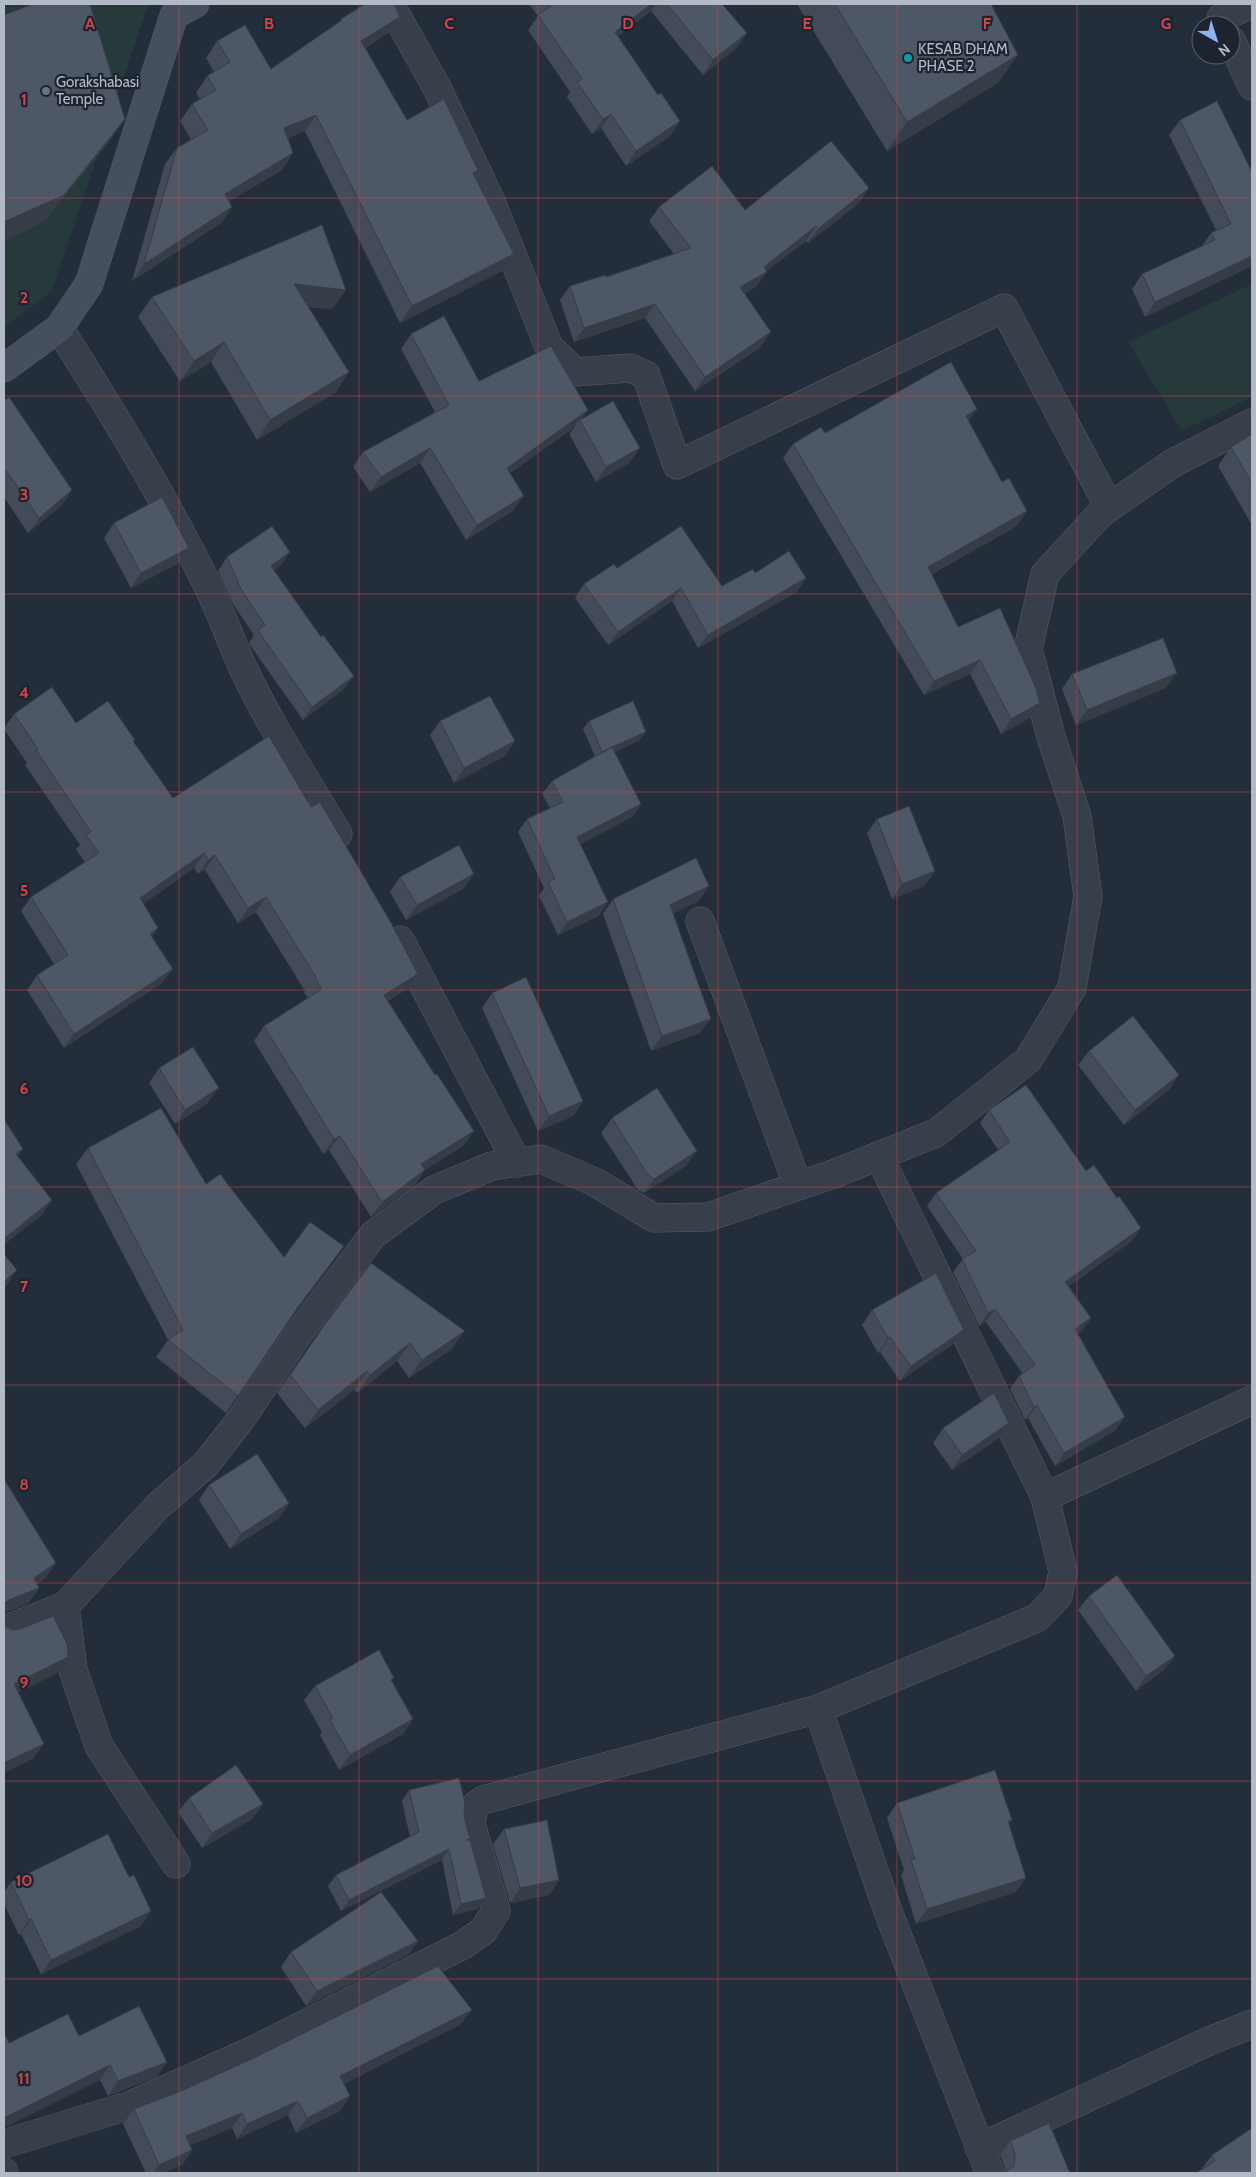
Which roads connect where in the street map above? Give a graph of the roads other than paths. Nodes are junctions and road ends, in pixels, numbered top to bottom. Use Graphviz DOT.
graph roads {
  1 [pos="195,4"];
  2 [pos="390,4"];
  3 [pos="1252,4"];
  4 [pos="1234,15"];
  5 [pos="1241,62"];
  6 [pos="1252,86"];
  7 [pos="59,328"];
  8 [pos="4,368"];
  9 [pos="1252,424"];
  10 [pos="1108,507"];
  11 [pos="353,860"];
  12 [pos="388,920"];
  13 [pos="700,920"];
  14 [pos="879,1156"];
  15 [pos="517,1163"];
  16 [pos="798,1186"];
  17 [pos="1252,1400"];
  18 [pos="1045,1497"];
  19 [pos="64,1606"];
  20 [pos="4,1630"];
  21 [pos="818,1709"];
  22 [pos="176,1864"];
  23 [pos="1252,2024"];
  24 [pos="4,2144"];
  25 [pos="979,2148"];
  26 [pos="990,2173"];
  1 -- 7 [label="street"];
  2 -- 10 [label="street"];
  3 -- 4 [label="street"];
  5 -- 6 [label="street"];
  7 -- 8 [label="street"];
  7 -- 11 [label="street"];
  9 -- 10 [label="street"];
  10 -- 14 [label="street"];
  12 -- 15 [label="street"];
  13 -- 16 [label="street"];
  14 -- 16 [label="street"];
  14 -- 18 [label="street"];
  15 -- 16 [label="street"];
  15 -- 19 [label="street"];
  17 -- 18 [label="street"];
  18 -- 21 [label="street"];
  19 -- 20 [label="street"];
  19 -- 22 [label="street"];
  21 -- 24 [label="street"];
  21 -- 25 [label="street"];
  23 -- 25 [label="street"];
  25 -- 26 [label="street"];
}
